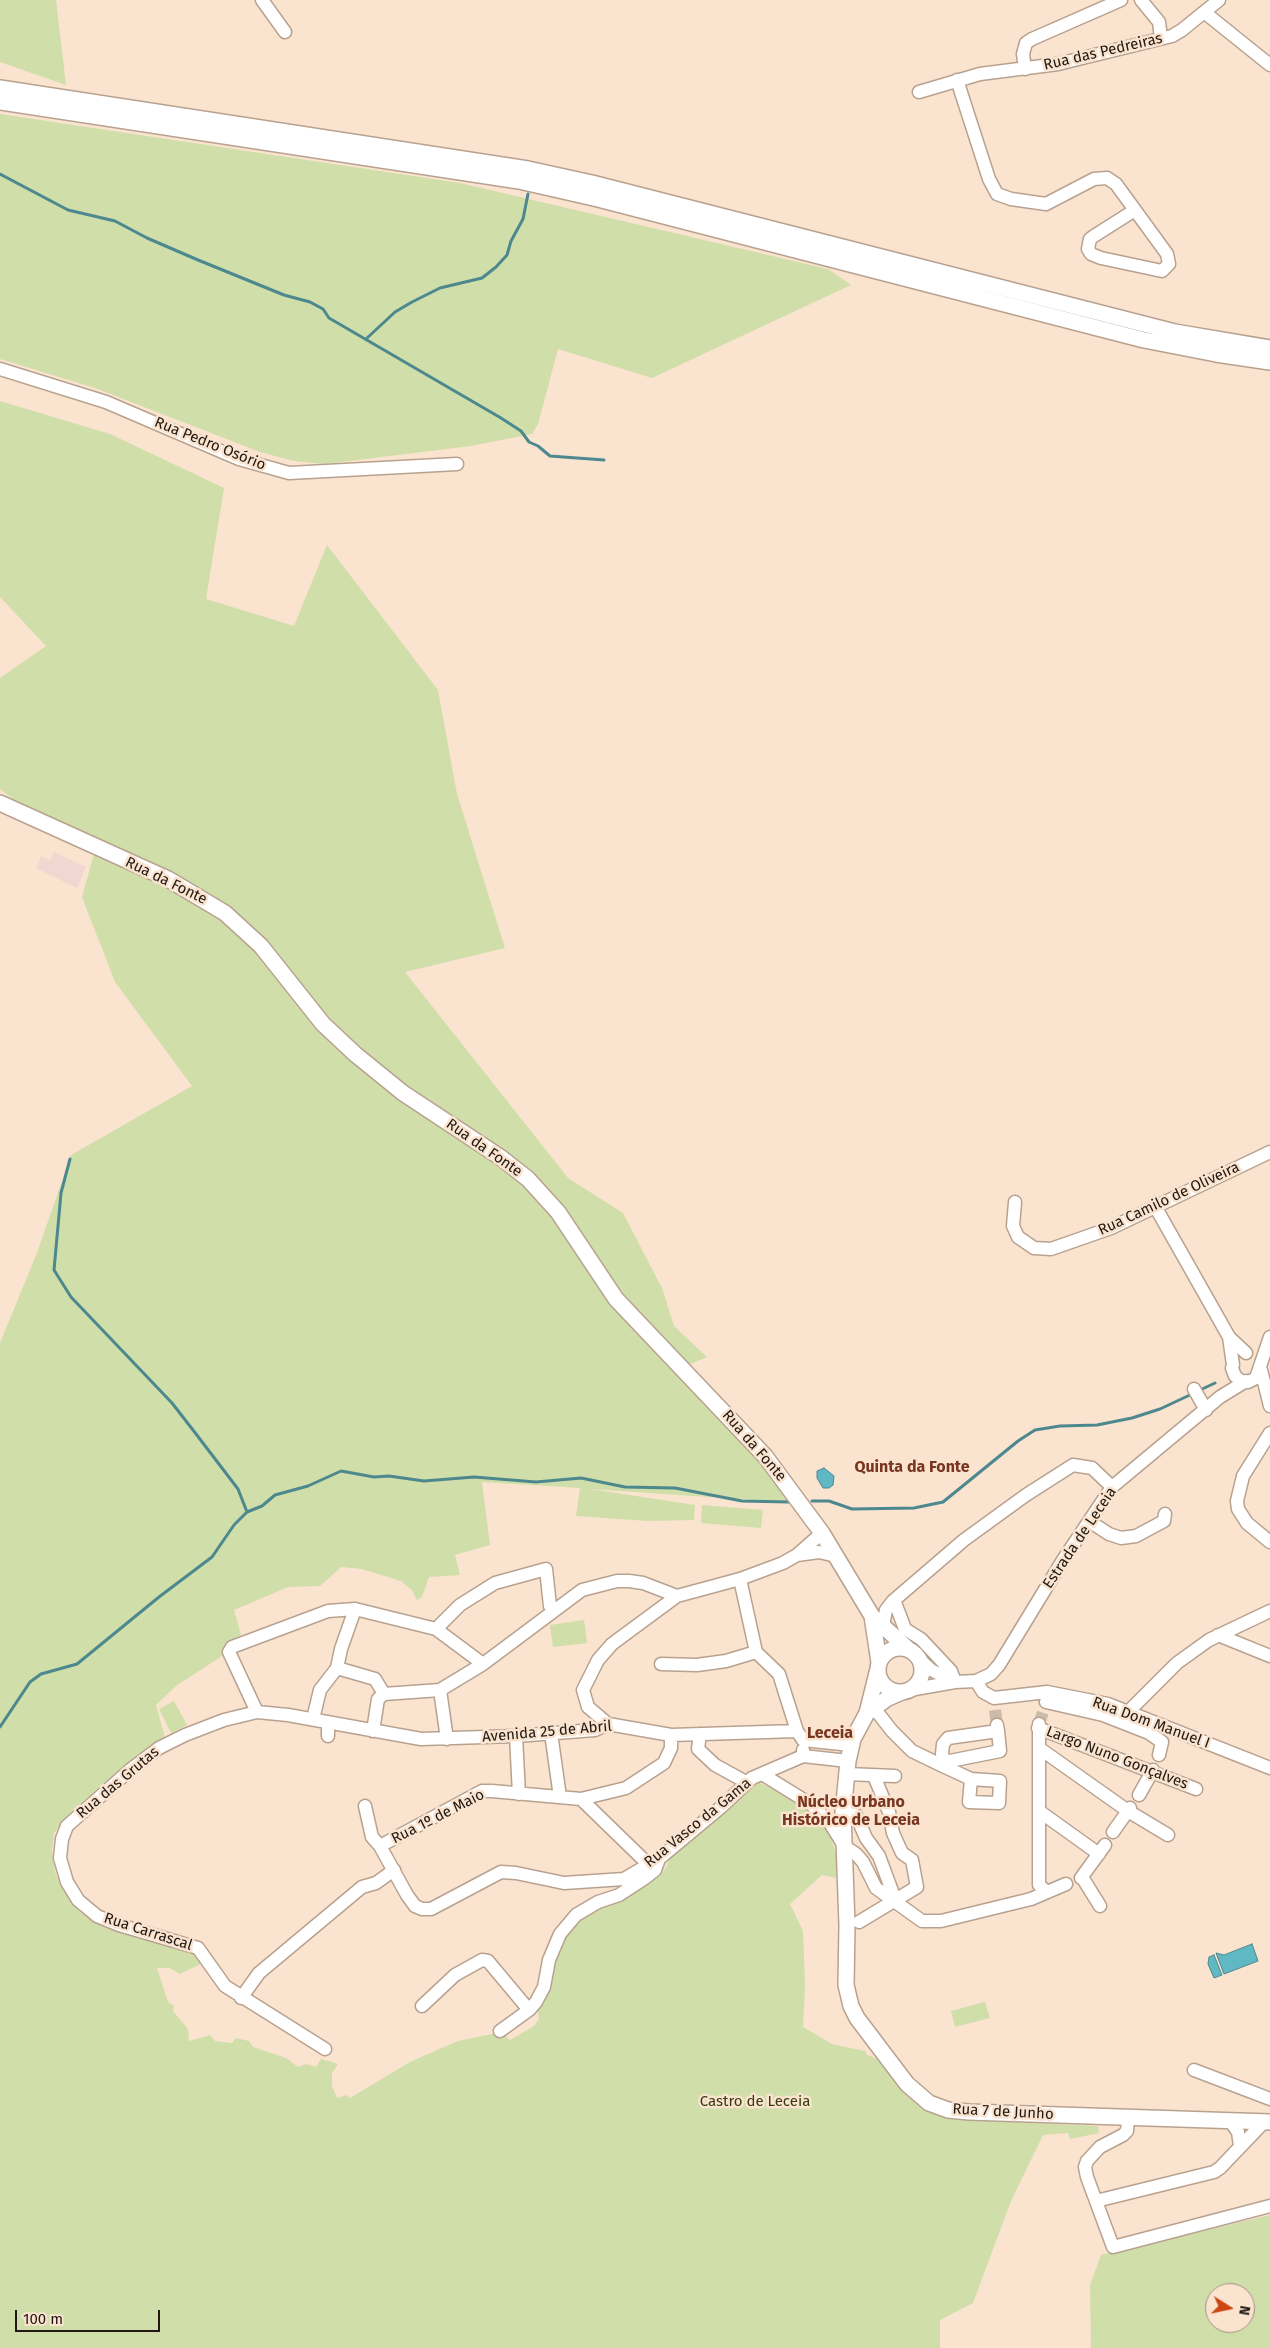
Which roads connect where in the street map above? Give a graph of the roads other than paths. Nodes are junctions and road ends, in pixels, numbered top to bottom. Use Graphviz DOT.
graph roads {
  1 [pos="262,0"];
  2 [pos="1121,0"];
  3 [pos="1141,0"];
  4 [pos="1219,0"];
  5 [pos="1204,12"];
  6 [pos="285,32"];
  7 [pos="1161,38"];
  8 [pos="1270,65"];
  9 [pos="1025,69"];
  10 [pos="956,80"];
  11 [pos="0,88"];
  12 [pos="919,92"];
  13 [pos="0,102"];
  14 [pos="1135,210"];
  15 [pos="1270,348"];
  16 [pos="1270,362"];
  17 [pos="0,369"];
  18 [pos="457,464"];
  19 [pos="0,803"];
  20 [pos="1270,1152"];
  21 [pos="1015,1202"];
  22 [pos="1156,1208"];
  23 [pos="1229,1336"];
  24 [pos="1270,1337"];
  25 [pos="1247,1353"];
  26 [pos="1232,1366"];
  27 [pos="1261,1367"];
  28 [pos="1247,1382"];
  29 [pos="1266,1389"];
  30 [pos="1196,1393"];
  31 [pos="1220,1397"];
  32 [pos="1269,1405"];
  33 [pos="1206,1410"];
  34 [pos="1270,1433"];
  35 [pos="1112,1487"];
  36 [pos="1165,1514"];
  37 [pos="1089,1521"];
  38 [pos="822,1533"];
  39 [pos="1270,1542"];
  40 [pos="795,1556"];
  41 [pos="836,1556"];
  42 [pos="740,1579"];
  43 [pos="677,1596"];
  44 [pos="894,1600"];
  45 [pos="355,1609"];
  46 [pos="553,1610"];
  47 [pos="1270,1611"];
  48 [pos="870,1612"];
  49 [pos="883,1626"];
  50 [pos="436,1629"];
  51 [pos="1218,1635"];
  52 [pos="756,1652"];
  53 [pos="914,1654"];
  54 [pos="1270,1656"];
  55 [pos="483,1664"];
  56 [pos="661,1664"];
  57 [pos="878,1665"];
  58 [pos="338,1668"];
  59 [pos="976,1681"];
  60 [pos="955,1682"];
  61 [pos="440,1690"];
  62 [pos="905,1691"];
  63 [pos="384,1694"];
  64 [pos="1045,1701"];
  65 [pos="870,1710"];
  66 [pos="256,1712"];
  67 [pos="1128,1712"];
  68 [pos="313,1720"];
  69 [pos="328,1722"];
  70 [pos="608,1724"];
  71 [pos="373,1731"];
  72 [pos="551,1733"];
  73 [pos="700,1734"];
  74 [pos="671,1735"];
  75 [pos="800,1735"];
  76 [pos="328,1736"];
  77 [pos="516,1736"];
  78 [pos="447,1740"];
  79 [pos="852,1742"];
  80 [pos="1039,1748"];
  81 [pos="1159,1755"];
  82 [pos="803,1756"];
  83 [pos="944,1764"];
  84 [pos="847,1768"];
  85 [pos="1270,1768"];
  86 [pos="1152,1771"];
  87 [pos="762,1774"];
  88 [pos="874,1776"];
  89 [pos="895,1776"];
  90 [pos="971,1779"];
  91 [pos="746,1782"];
  92 [pos="1196,1789"];
  93 [pos="519,1794"];
  94 [pos="1138,1795"];
  95 [pos="560,1797"];
  96 [pos="581,1799"];
  97 [pos="365,1806"];
  98 [pos="1129,1810"];
  99 [pos="1039,1811"];
  100 [pos="843,1813"];
  101 [pos="67,1826"];
  102 [pos="1113,1832"];
  103 [pos="1168,1835"];
  104 [pos="380,1846"];
  105 [pos="844,1846"];
  106 [pos="654,1862"];
  107 [pos="394,1870"];
  108 [pos="1066,1884"];
  109 [pos="1047,1892"];
  110 [pos="893,1900"];
  111 [pos="1100,1906"];
  112 [pos="859,1922"];
  113 [pos="242,1998"];
  114 [pos="422,2006"];
  115 [pos="529,2010"];
  116 [pos="500,2031"];
  117 [pos="325,2049"];
  118 [pos="1194,2070"];
  119 [pos="1270,2099"];
  120 [pos="1128,2118"];
  121 [pos="1230,2121"];
  122 [pos="1267,2122"];
  123 [pos="1240,2146"];
  124 [pos="1096,2201"];
  125 [pos="1270,2206"];
  1 -- 6 [label="street"];
  2 -- 9 [label="street"];
  3 -- 7 [label="street"];
  4 -- 5 [label="street, Rua das Pedreiras"];
  5 -- 7 [label="street, Rua das Pedreiras"];
  5 -- 8 [label="street"];
  7 -- 9 [label="street, Rua das Pedreiras"];
  9 -- 10 [label="street, Rua das Pedreiras"];
  10 -- 12 [label="street, Rua das Pedreiras"];
  10 -- 14 [label="street"];
  11 -- 15 [label="main road"];
  13 -- 16 [label="main road"];
  14 -- 14 [label="street"];
  17 -- 18 [label="street, Rua Pedro Osório"];
  19 -- 38 [label="main road, Rua da Fonte"];
  20 -- 22 [label="street, Rua Camilo de Oliveira"];
  21 -- 22 [label="street, Rua Camilo de Oliveira"];
  22 -- 23 [label="street"];
  23 -- 25 [label="street"];
  23 -- 26 [label="street"];
  24 -- 25 [label="street"];
  24 -- 27 [label="street"];
  25 -- 26 [label="street"];
  25 -- 27 [label="street"];
  26 -- 28 [label="street"];
  26 -- 31 [label="street, Estrada de Leceia"];
  27 -- 28 [label="street"];
  27 -- 29 [label="street"];
  28 -- 29 [label="street"];
  28 -- 31 [label="street, Estrada de Leceia"];
  29 -- 32 [label="street"];
  30 -- 33 [label="street"];
  31 -- 33 [label="street, Estrada de Leceia"];
  33 -- 35 [label="street, Estrada de Leceia"];
  34 -- 39 [label="street"];
  35 -- 37 [label="street, Estrada de Leceia"];
  35 -- 44 [label="street"];
  36 -- 37 [label="street"];
  37 -- 59 [label="street, Estrada de Leceia"];
  38 -- 40 [label="street"];
  38 -- 41 [label="main road, Rua da Fonte"];
  40 -- 41 [label="street"];
  40 -- 42 [label="street"];
  41 -- 48 [label="main road, Rua da Fonte"];
  42 -- 43 [label="street"];
  42 -- 52 [label="street"];
  43 -- 46 [label="street"];
  43 -- 70 [label="street"];
  44 -- 49 [label="street"];
  44 -- 60 [label="street"];
  45 -- 50 [label="street"];
  45 -- 58 [label="street"];
  45 -- 66 [label="street"];
  46 -- 50 [label="street"];
  46 -- 55 [label="street"];
  47 -- 51 [label="street"];
  48 -- 49 [label="main road, Rua da Fonte"];
  48 -- 57 [label="main road, Rua da Fonte"];
  49 -- 53 [label="main road, Rua da Fonte"];
  50 -- 55 [label="street"];
  51 -- 54 [label="street"];
  51 -- 67 [label="street"];
  52 -- 56 [label="street"];
  52 -- 75 [label="street"];
  53 -- 57 [label="main road"];
  53 -- 60 [label="street, Estrada de Leceia"];
  53 -- 62 [label="main road"];
  55 -- 61 [label="street"];
  57 -- 62 [label="main road"];
  57 -- 65 [label="main road"];
  58 -- 63 [label="street"];
  58 -- 68 [label="street"];
  59 -- 60 [label="street, Estrada de Leceia"];
  59 -- 64 [label="street, Rua Dom Manuel I"];
  60 -- 62 [label="street, Estrada de Leceia"];
  61 -- 63 [label="street"];
  61 -- 78 [label="street"];
  62 -- 65 [label="main road, Estrada de Leceia"];
  63 -- 71 [label="street"];
  64 -- 67 [label="street, Rua Dom Manuel I"];
  64 -- 81 [label="street"];
  65 -- 79 [label="main road"];
  65 -- 83 [label="street"];
  66 -- 68 [label="street, Rua das Grutas"];
  66 -- 101 [label="street, Rua das Grutas"];
  67 -- 85 [label="street, Rua Dom Manuel I"];
  68 -- 69 [label="street, Rua das Grutas"];
  69 -- 71 [label="street, Rua das Grutas"];
  69 -- 76 [label="street"];
  70 -- 72 [label="street, Avenida 25 de Abril"];
  70 -- 74 [label="street, Avenida 25 de Abril"];
  71 -- 78 [label="street, Avenida 25 de Abril"];
  72 -- 77 [label="street, Avenida 25 de Abril"];
  72 -- 95 [label="street"];
  73 -- 74 [label="street, Avenida 25 de Abril"];
  73 -- 75 [label="street, Avenida 25 de Abril"];
  73 -- 91 [label="street"];
  74 -- 96 [label="street, Rua 1º de Maio"];
  75 -- 79 [label="street, Avenida 25 de Abril"];
  75 -- 82 [label="street"];
  77 -- 78 [label="street, Avenida 25 de Abril"];
  77 -- 93 [label="street"];
  79 -- 84 [label="main road, Rua 7 de Junho"];
  80 -- 86 [label="street, Largo Nuno Gonçalves"];
  80 -- 98 [label="street"];
  80 -- 99 [label="street"];
  82 -- 84 [label="street"];
  82 -- 87 [label="street, Rua Vasco da Gama"];
  83 -- 83 [label="street"];
  83 -- 90 [label="street"];
  84 -- 88 [label="street"];
  84 -- 100 [label="main road, Rua 7 de Junho"];
  86 -- 92 [label="street, Largo Nuno Gonçalves"];
  86 -- 94 [label="street"];
  87 -- 91 [label="street, Rua Vasco da Gama"];
  87 -- 105 [label="street"];
  88 -- 89 [label="street"];
  88 -- 110 [label="street"];
  91 -- 106 [label="street, Rua Vasco da Gama"];
  93 -- 95 [label="street, Rua 1º de Maio"];
  93 -- 104 [label="street, Rua 1º de Maio"];
  95 -- 96 [label="street, Rua 1º de Maio"];
  96 -- 106 [label="street"];
  97 -- 104 [label="street, Rua Vasco da Gama"];
  98 -- 102 [label="street"];
  98 -- 103 [label="street"];
  99 -- 109 [label="street"];
  99 -- 111 [label="street"];
  100 -- 105 [label="main road, Rua 7 de Junho"];
  100 -- 110 [label="street"];
  101 -- 113 [label="street, Rua Carrascal"];
  104 -- 107 [label="street, Rua Vasco da Gama"];
  105 -- 110 [label="street"];
  105 -- 120 [label="main road, Rua 7 de Junho"];
  106 -- 107 [label="street, Rua Vasco da Gama"];
  106 -- 115 [label="street"];
  107 -- 113 [label="street"];
  108 -- 109 [label="street"];
  109 -- 110 [label="street"];
  110 -- 112 [label="street"];
  113 -- 117 [label="street, Rua Carrascal"];
  114 -- 115 [label="street"];
  115 -- 116 [label="street"];
  118 -- 119 [label="street"];
  120 -- 121 [label="main road, Rua 7 de Junho"];
  120 -- 124 [label="street"];
  121 -- 122 [label="main road, Rua 7 de Junho"];
  121 -- 123 [label="street"];
  122 -- 123 [label="street"];
  123 -- 124 [label="street"];
  124 -- 125 [label="street"];
}
